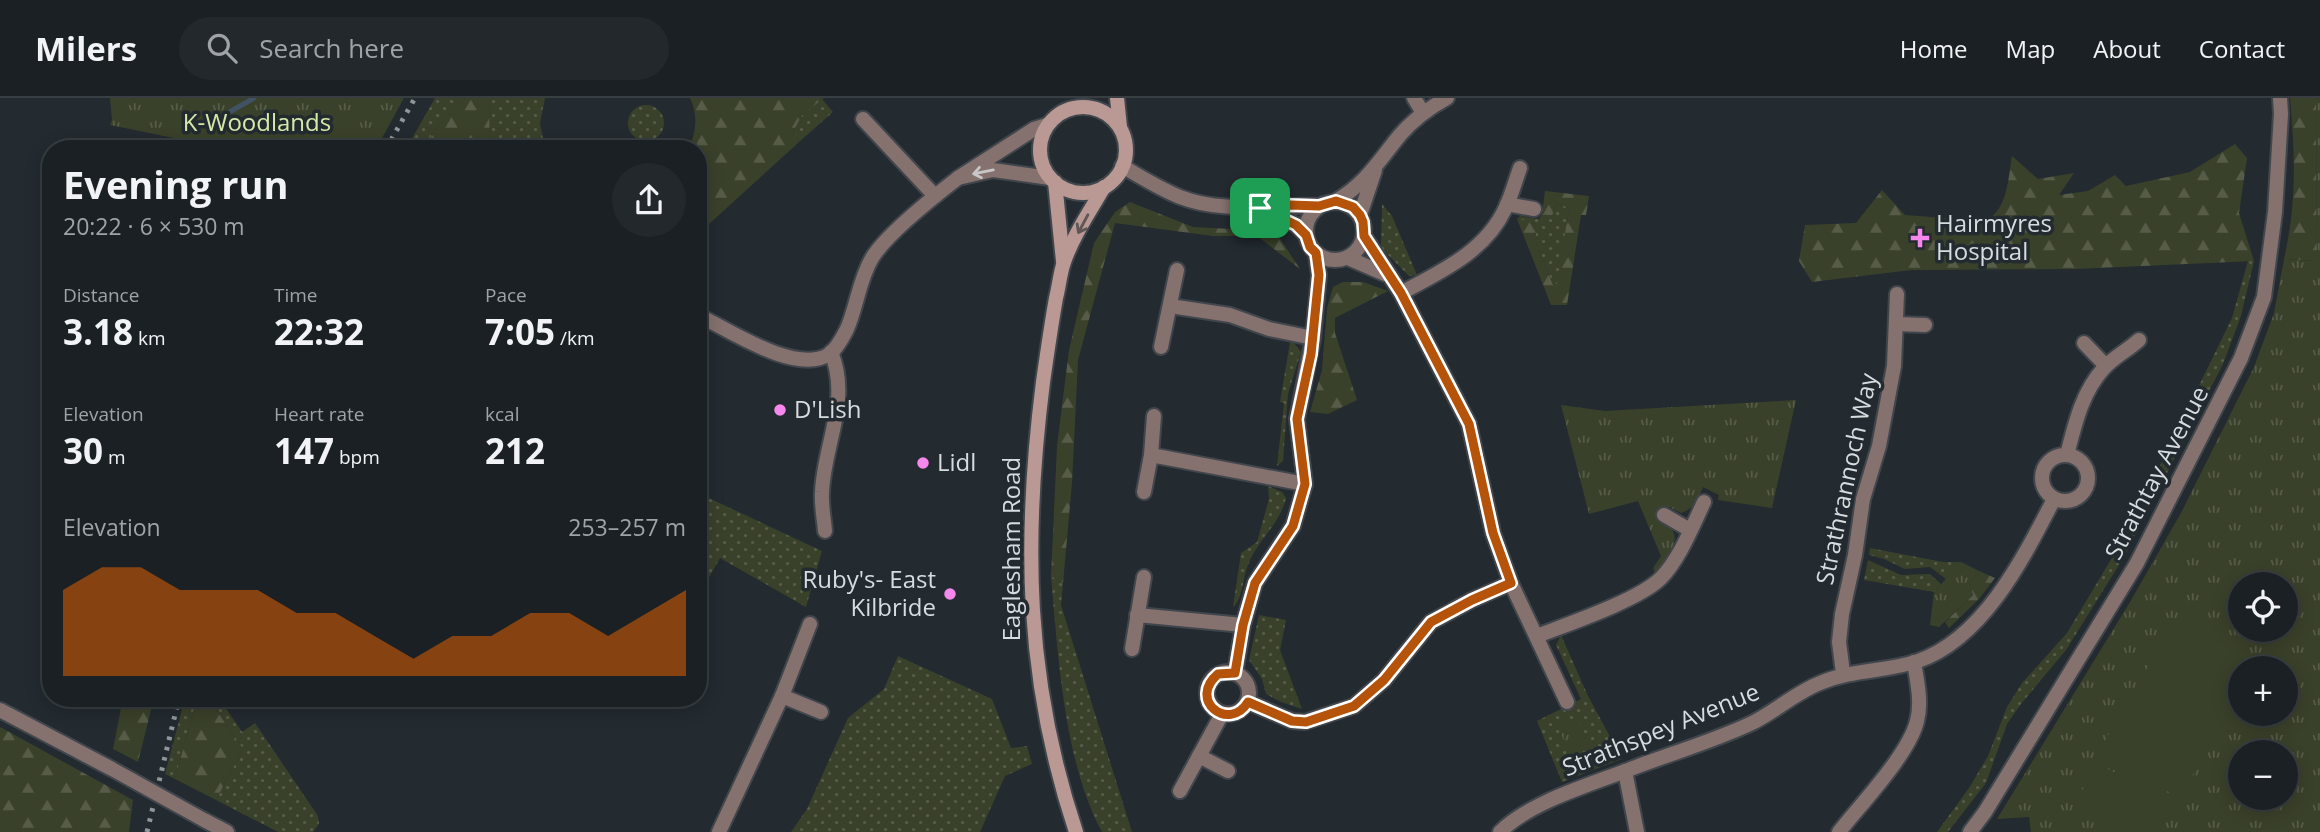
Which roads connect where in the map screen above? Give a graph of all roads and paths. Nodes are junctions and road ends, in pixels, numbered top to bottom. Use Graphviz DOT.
graph roads {
  1 [pos="1117,98"];
  2 [pos="1414,98"];
  3 [pos="1447,98"];
  4 [pos="2280,98"];
  5 [pos="1070,104"];
  6 [pos="1423,113"];
  7 [pos="863,119"];
  8 [pos="1047,125"];
  9 [pos="1120,129"];
  10 [pos="1122,166"];
  11 [pos="1520,168"];
  12 [pos="1375,169"];
  13 [pos="958,178"];
  14 [pos="1053,180"];
  15 [pos="1104,187"];
  16 [pos="935,196"];
  17 [pos="1336,201"];
  18 [pos="1507,204"];
  19 [pos="1319,206"];
  20 [pos="1260,208"];
  21 [pos="1534,209"];
  22 [pos="1360,215"];
  23 [pos="1306,235"];
  24 [pos="1364,236"];
  25 [pos="1316,253"];
  26 [pos="1344,259"];
  27 [pos="1063,262"];
  28 [pos="1177,270"];
  29 [pos="1389,276"];
  30 [pos="1401,293"];
  31 [pos="1897,294"];
  32 [pos="1318,296"];
  33 [pos="1170,306"];
  34 [pos="707,320"];
  35 [pos="1896,324"];
  36 [pos="1925,325"];
  37 [pos="1313,338"];
  38 [pos="2139,340"];
  39 [pos="2084,343"];
  40 [pos="1161,347"];
  41 [pos="831,352"];
  42 [pos="2106,366"];
  43 [pos="1154,416"];
  44 [pos="2067,454"];
  45 [pos="1151,455"];
  46 [pos="1305,484"];
  47 [pos="1144,492"];
  48 [pos="2054,499"];
  49 [pos="1704,502"];
  50 [pos="1664,515"];
  51 [pos="1690,530"];
  52 [pos="825,531"];
  53 [pos="1144,577"];
  54 [pos="1511,583"];
  55 [pos="1138,615"];
  56 [pos="810,624"];
  57 [pos="1243,625"];
  58 [pos="1537,636"];
  59 [pos="1132,649"];
  60 [pos="1914,662"];
  61 [pos="1235,673"];
  62 [pos="1843,673"];
  63 [pos="782,696"];
  64 [pos="1248,702"];
  65 [pos="1567,702"];
  66 [pos="0,710"];
  67 [pos="821,712"];
  68 [pos="1222,714"];
  69 [pos="1199,755"];
  70 [pos="1228,771"];
  71 [pos="1625,771"];
  72 [pos="1180,791"];
  73 [pos="227,832"];
  74 [pos="719,832"];
  75 [pos="1076,832"];
  76 [pos="1500,832"];
  77 [pos="1637,832"];
  78 [pos="1839,832"];
  79 [pos="1970,832"];
  1 -- 9 [label="main road"];
  2 -- 6 [label="street"];
  3 -- 6 [label="street"];
  4 -- 79 [label="street, Strathtay Avenue"];
  5 -- 8 [label="main road"];
  5 -- 9 [label="main road"];
  6 -- 12 [label="street"];
  7 -- 16 [label="street"];
  8 -- 13 [label="street"];
  8 -- 14 [label="main road"];
  9 -- 10 [label="main road"];
  10 -- 15 [label="main road"];
  10 -- 20 [label="street"];
  11 -- 18 [label="street"];
  12 -- 17 [label="street"];
  12 -- 22 [label="street"];
  14 -- 13 [label="street, one-way"];
  13 -- 16 [label="street"];
  14 -- 15 [label="main road"];
  14 -- 27 [label="main road, Eaglesham Road"];
  15 -- 27 [label="main road, Eaglesham Road, one-way"];
  16 -- 41 [label="street"];
  17 -- 19 [label="street"];
  17 -- 22 [label="street"];
  18 -- 21 [label="street"];
  18 -- 30 [label="street"];
  19 -- 20 [label="street"];
  19 -- 23 [label="street"];
  20 -- 23 [label="street"];
  22 -- 24 [label="street"];
  23 -- 25 [label="street"];
  24 -- 26 [label="street"];
  24 -- 29 [label="street"];
  25 -- 26 [label="street"];
  25 -- 32 [label="street"];
  26 -- 29 [label="street"];
  26 -- 32 [label="street"];
  27 -- 75 [label="main road, Eaglesham Road"];
  28 -- 33 [label="street"];
  29 -- 30 [label="street"];
  30 -- 54 [label="street"];
  31 -- 35 [label="street, Strathrannoch Way"];
  32 -- 37 [label="street"];
  33 -- 37 [label="street"];
  33 -- 40 [label="street"];
  34 -- 41 [label="street"];
  35 -- 36 [label="street"];
  35 -- 62 [label="street, Strathrannoch Way"];
  37 -- 46 [label="street"];
  38 -- 42 [label="street"];
  39 -- 42 [label="street"];
  41 -- 52 [label="street"];
  42 -- 44 [label="street"];
  43 -- 45 [label="street"];
  44 -- 48 [label="street"];
  44 -- 48 [label="street"];
  45 -- 46 [label="street"];
  45 -- 47 [label="street"];
  46 -- 57 [label="street"];
  48 -- 60 [label="street, Strathspey Avenue"];
  49 -- 51 [label="street"];
  50 -- 51 [label="street"];
  51 -- 58 [label="street"];
  53 -- 55 [label="street"];
  54 -- 58 [label="street"];
  54 -- 64 [label="street"];
  55 -- 57 [label="street"];
  55 -- 59 [label="street"];
  56 -- 63 [label="street"];
  57 -- 61 [label="street"];
  58 -- 65 [label="street"];
  60 -- 62 [label="street, Strathspey Avenue"];
  60 -- 78 [label="street"];
  61 -- 64 [label="street"];
  61 -- 68 [label="street"];
  62 -- 71 [label="street, Strathspey Avenue"];
  63 -- 67 [label="street"];
  63 -- 74 [label="street"];
  64 -- 68 [label="street"];
  66 -- 73 [label="street, bridge"];
  68 -- 69 [label="street"];
  69 -- 70 [label="street"];
  69 -- 72 [label="street"];
  71 -- 76 [label="street, Strathspey Avenue"];
  71 -- 77 [label="street"];
}
